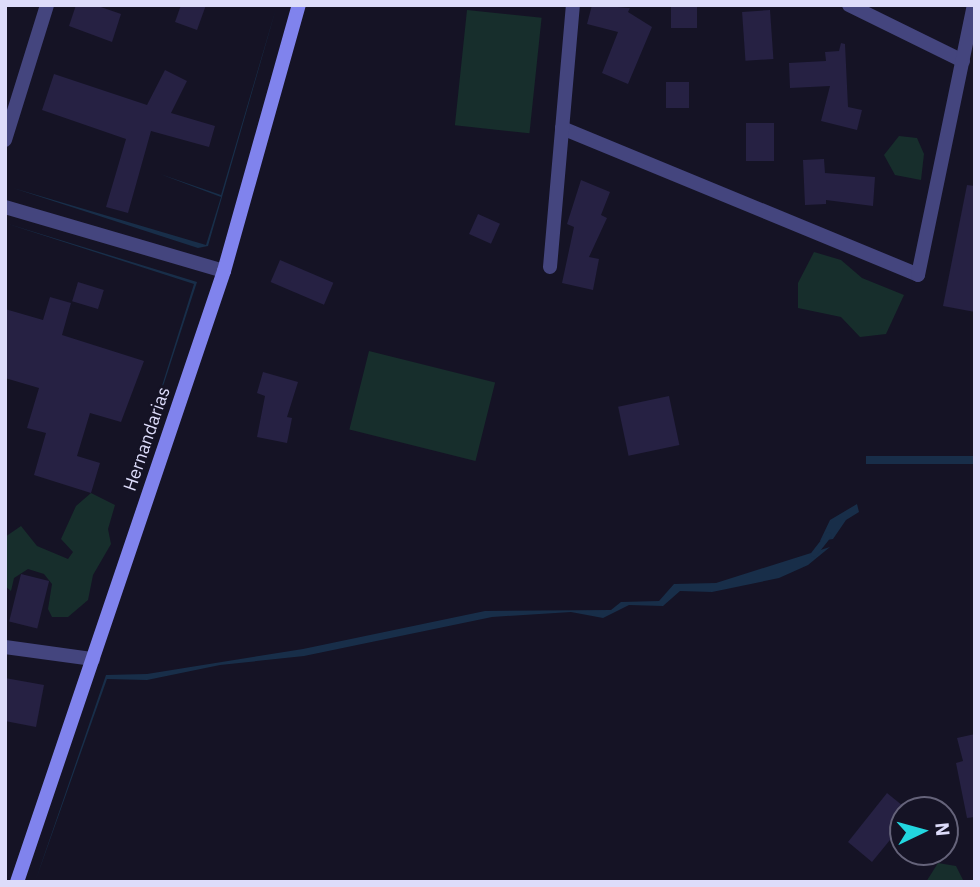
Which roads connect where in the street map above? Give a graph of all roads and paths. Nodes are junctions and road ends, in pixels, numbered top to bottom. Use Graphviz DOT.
graph roads {
  1 [pos="47,5"];
  2 [pos="299,5"];
  3 [pos="573,5"];
  4 [pos="849,5"];
  5 [pos="974,5"];
  6 [pos="963,61"];
  7 [pos="562,128"];
  8 [pos="5,140"];
  9 [pos="5,207"];
  10 [pos="550,267"];
  11 [pos="225,271"];
  12 [pos="5,647"];
  13 [pos="93,659"];
  14 [pos="17,882"];
  1 -- 8 [label="street"];
  2 -- 11 [label="street, Hernandarias"];
  3 -- 7 [label="street"];
  4 -- 6 [label="street"];
  5 -- 6 [label="street"];
  6 -- 7 [label="street"];
  7 -- 10 [label="street"];
  9 -- 11 [label="street"];
  11 -- 13 [label="street, Hernandarias"];
  12 -- 13 [label="street"];
  13 -- 14 [label="street, Hernandarias"];
}
